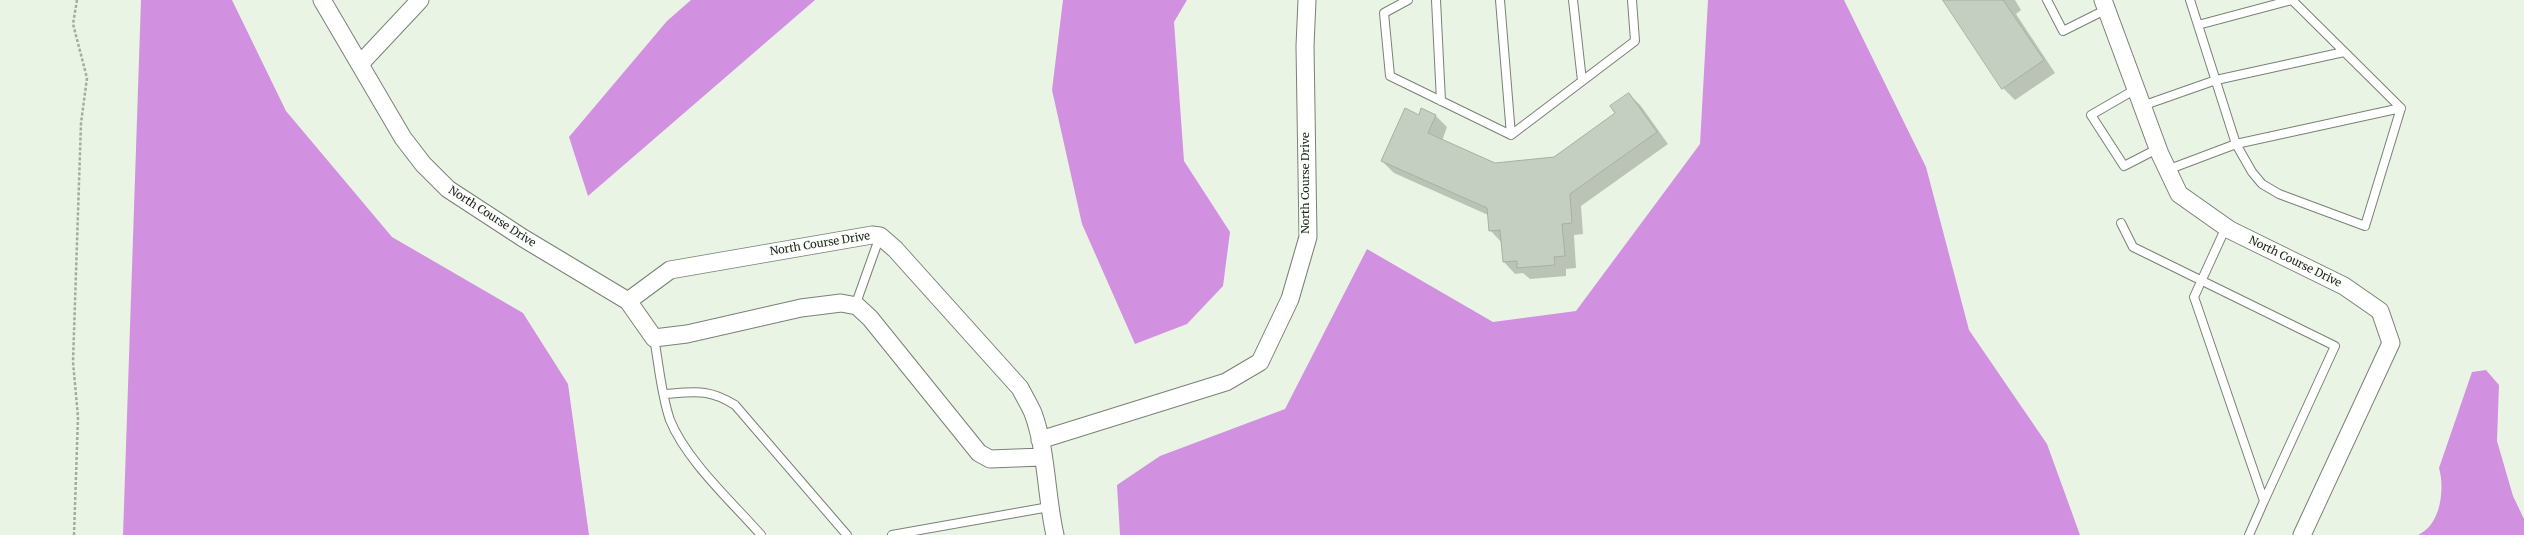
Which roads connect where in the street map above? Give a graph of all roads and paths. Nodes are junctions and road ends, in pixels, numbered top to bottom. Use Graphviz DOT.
graph roads {
  1 [pos="77,0"];
  2 [pos="322,0"];
  3 [pos="420,0"];
  4 [pos="1307,0"];
  5 [pos="1408,0"];
  6 [pos="1436,0"];
  7 [pos="1500,0"];
  8 [pos="1573,0"];
  9 [pos="1632,0"];
  10 [pos="2047,0"];
  11 [pos="2190,0"];
  12 [pos="2292,0"];
  13 [pos="2105,4"];
  14 [pos="2198,25"];
  15 [pos="2344,52"];
  16 [pos="360,64"];
  17 [pos="2216,80"];
  18 [pos="1582,81"];
  19 [pos="2136,89"];
  20 [pos="1441,101"];
  21 [pos="2142,106"];
  22 [pos="2401,108"];
  23 [pos="1511,135"];
  24 [pos="2236,144"];
  25 [pos="2159,148"];
  26 [pos="2167,170"];
  27 [pos="2120,223"];
  28 [pos="2226,227"];
  29 [pos="880,236"];
  30 [pos="2202,281"];
  31 [pos="628,301"];
  32 [pos="855,306"];
  33 [pos="654,338"];
  34 [pos="664,394"];
  35 [pos="1040,440"];
  36 [pos="1042,457"];
  37 [pos="2264,502"];
  38 [pos="1049,507"];
  39 [pos="74,535"];
  40 [pos="761,535"];
  41 [pos="847,535"];
  42 [pos="892,535"];
  43 [pos="1056,535"];
  44 [pos="2249,535"];
  45 [pos="2302,535"];
  1 -- 39 [label="path"];
  2 -- 16 [label="street, North Course Drive"];
  3 -- 16 [label="street"];
  4 -- 35 [label="street, North Course Drive"];
  5 -- 20 [label="lane"];
  6 -- 20 [label="lane"];
  7 -- 23 [label="lane"];
  8 -- 18 [label="lane"];
  9 -- 18 [label="lane"];
  10 -- 13 [label="lane"];
  11 -- 14 [label="lane"];
  12 -- 14 [label="lane"];
  12 -- 15 [label="lane"];
  13 -- 19 [label="street, North Course Drive"];
  14 -- 17 [label="lane"];
  15 -- 17 [label="lane"];
  15 -- 22 [label="lane"];
  16 -- 31 [label="street, North Course Drive"];
  17 -- 21 [label="lane"];
  17 -- 24 [label="lane"];
  18 -- 23 [label="lane"];
  19 -- 21 [label="street, North Course Drive"];
  19 -- 25 [label="lane"];
  20 -- 23 [label="lane"];
  21 -- 25 [label="street, North Course Drive"];
  22 -- 24 [label="lane"];
  22 -- 24 [label="lane"];
  24 -- 26 [label="lane"];
  25 -- 26 [label="street, North Course Drive"];
  26 -- 28 [label="street, North Course Drive"];
  27 -- 30 [label="lane"];
  28 -- 30 [label="lane"];
  28 -- 45 [label="street, North Course Drive"];
  29 -- 31 [label="street, North Course Drive"];
  29 -- 32 [label="lane"];
  29 -- 35 [label="street, North Course Drive"];
  30 -- 37 [label="lane"];
  30 -- 37 [label="lane"];
  31 -- 33 [label="street, North Course Drive"];
  32 -- 33 [label="street"];
  32 -- 36 [label="street"];
  33 -- 34 [label="lane"];
  34 -- 40 [label="lane"];
  34 -- 41 [label="lane"];
  35 -- 36 [label="street, North Course Drive"];
  36 -- 38 [label="street, North Course Drive"];
  37 -- 44 [label="lane"];
  38 -- 42 [label="lane"];
  38 -- 43 [label="street, North Course Drive"];
}
